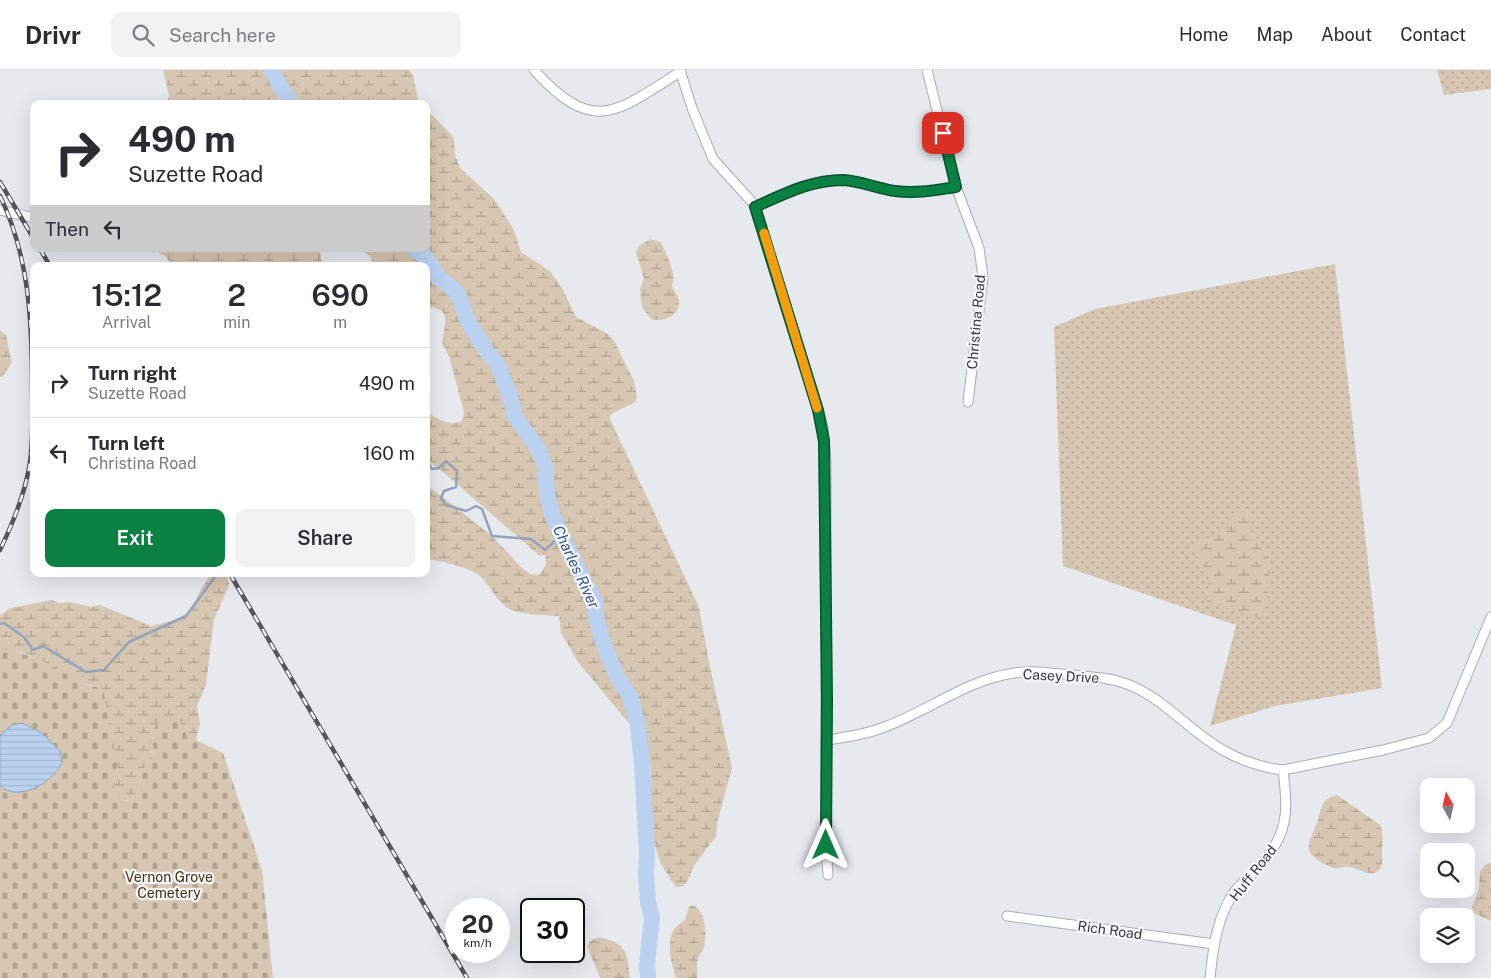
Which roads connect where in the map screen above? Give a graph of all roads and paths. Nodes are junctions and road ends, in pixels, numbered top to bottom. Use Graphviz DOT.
graph roads {
  1 [pos="534,70"];
  2 [pos="927,70"];
  3 [pos="680,71"];
  4 [pos="956,187"];
  5 [pos="755,207"];
  6 [pos="0,210"];
  7 [pos="30,217"];
  8 [pos="968,402"];
  9 [pos="1491,617"];
  10 [pos="827,740"];
  11 [pos="1283,770"];
  12 [pos="828,875"];
  13 [pos="1007,916"];
  14 [pos="1214,944"];
  15 [pos="1210,978"];
  1 -- 3 [label="street"];
  2 -- 4 [label="street, Christina Road"];
  3 -- 5 [label="street"];
  4 -- 5 [label="street"];
  4 -- 8 [label="street, Christina Road"];
  5 -- 10 [label="street"];
  6 -- 7 [label="street"];
  9 -- 11 [label="street, Casey Drive"];
  10 -- 11 [label="street, Casey Drive"];
  10 -- 12 [label="street"];
  11 -- 14 [label="street, Huff Road"];
  13 -- 14 [label="street, Rich Road"];
  14 -- 15 [label="street, Huff Road"];
}
